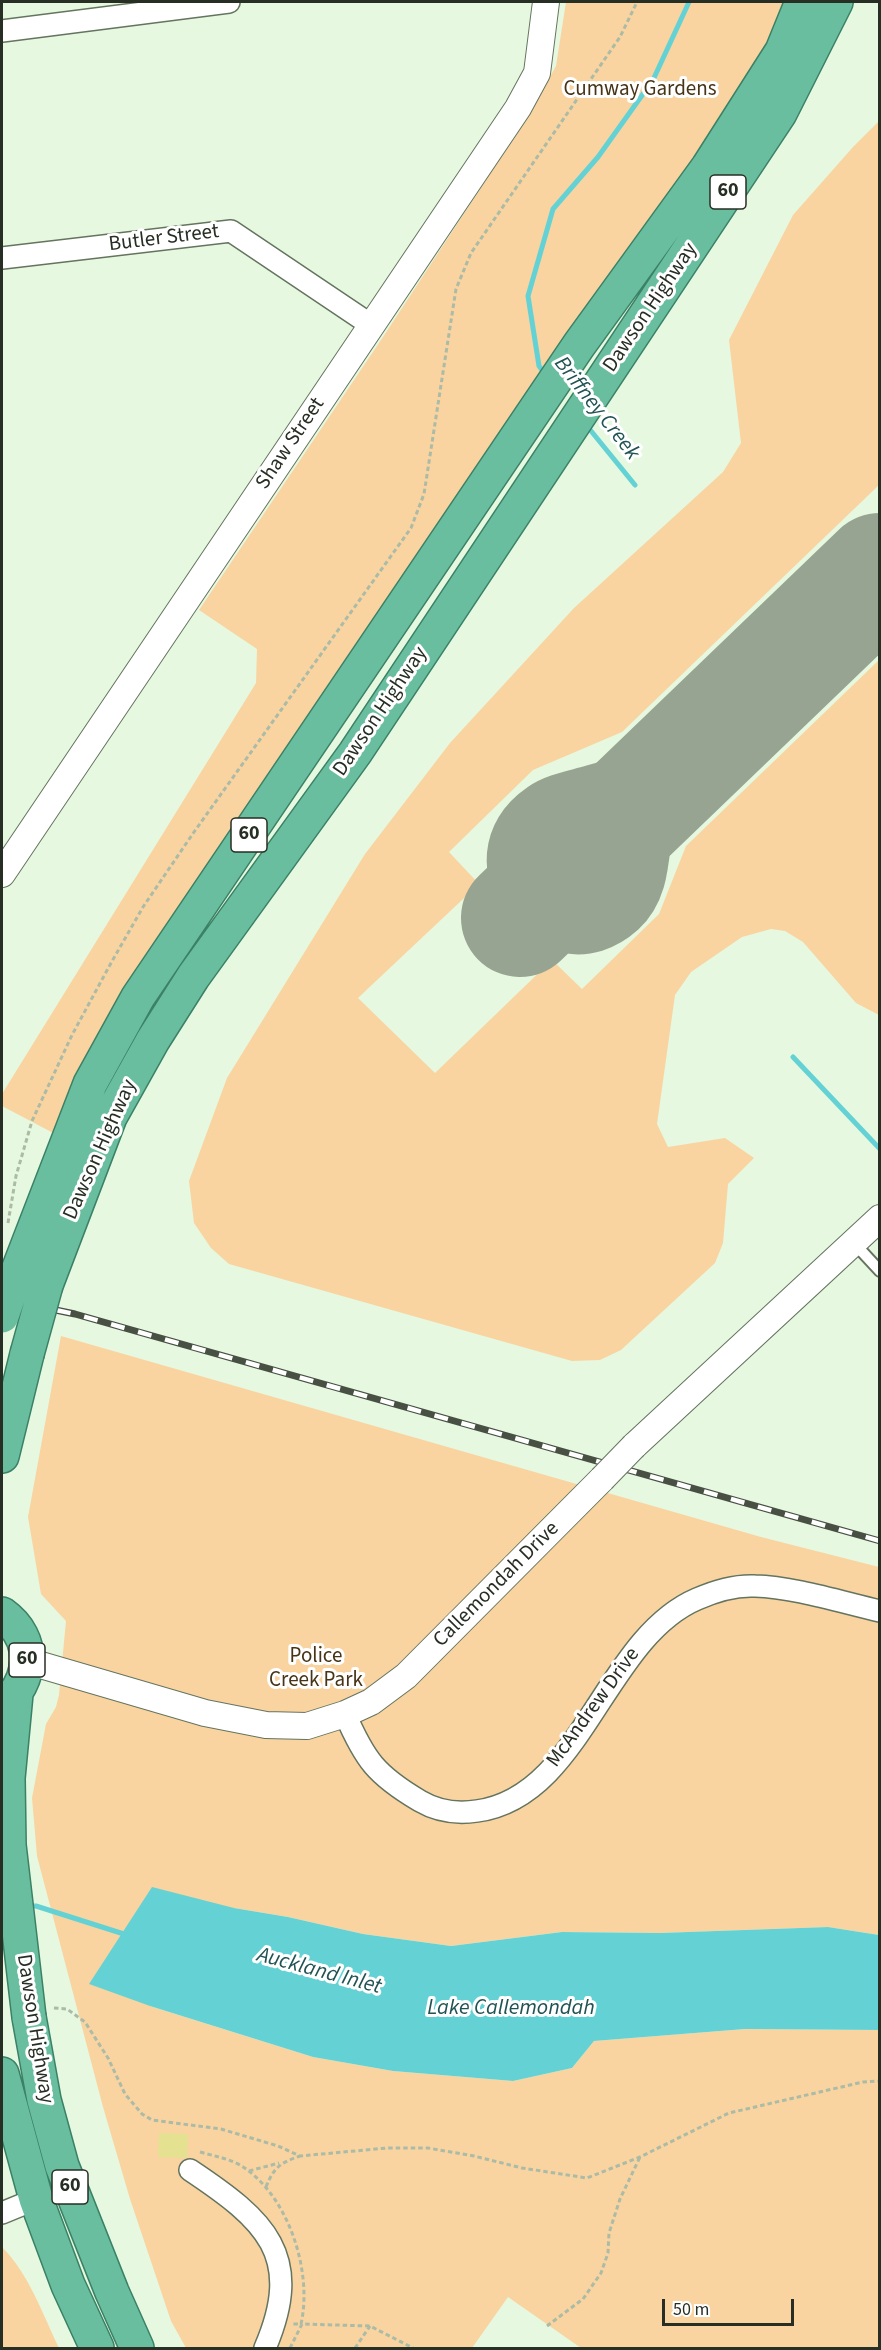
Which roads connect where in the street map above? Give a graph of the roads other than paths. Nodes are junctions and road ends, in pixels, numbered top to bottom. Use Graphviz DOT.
graph roads {
  1 [pos="229,2"];
  2 [pos="546,2"];
  3 [pos="802,2"];
  4 [pos="836,2"];
  5 [pos="2,31"];
  6 [pos="2,258"];
  7 [pos="371,325"];
  8 [pos="2,874"];
  9 [pos="879,1218"];
  10 [pos="853,1243"];
  11 [pos="879,1271"];
  12 [pos="31,1281"];
  13 [pos="2,1316"];
  14 [pos="2,1456"];
  15 [pos="2,1586"];
  16 [pos="879,1611"];
  17 [pos="6,1617"];
  18 [pos="27,1660"];
  19 [pos="9,1700"];
  20 [pos="345,1714"];
  21 [pos="2,2074"];
  22 [pos="190,2170"];
  23 [pos="36,2199"];
  24 [pos="2,2213"];
  25 [pos="97,2349"];
  26 [pos="137,2349"];
  27 [pos="265,2349"];
  1 -- 5 [label="street"];
  2 -- 7 [label="street, Shaw Street"];
  3 -- 12 [label="highway, Dawson Highway / 60"];
  4 -- 12 [label="highway, Dawson Highway / 60"];
  6 -- 7 [label="street, Butler Street"];
  7 -- 8 [label="street, Shaw Street"];
  9 -- 10 [label="street, Callemondah Drive"];
  10 -- 11 [label="lane"];
  10 -- 20 [label="street, Callemondah Drive, bridge"];
  12 -- 13 [label="highway, Dawson Highway / 60, bridge"];
  12 -- 14 [label="highway, Dawson Highway / 60, bridge"];
  15 -- 17 [label="highway, 60"];
  16 -- 20 [label="street, McAndrew Drive"];
  17 -- 18 [label="highway, 60"];
  18 -- 19 [label="highway, 60"];
  18 -- 20 [label="street, Callemondah Drive"];
  19 -- 26 [label="highway, Dawson Highway / 60, bridge"];
  21 -- 23 [label="highway, Dawson Highway / 60"];
  22 -- 27 [label="street"];
  23 -- 24 [label="street"];
  23 -- 25 [label="highway, Dawson Highway / 60"];
}
